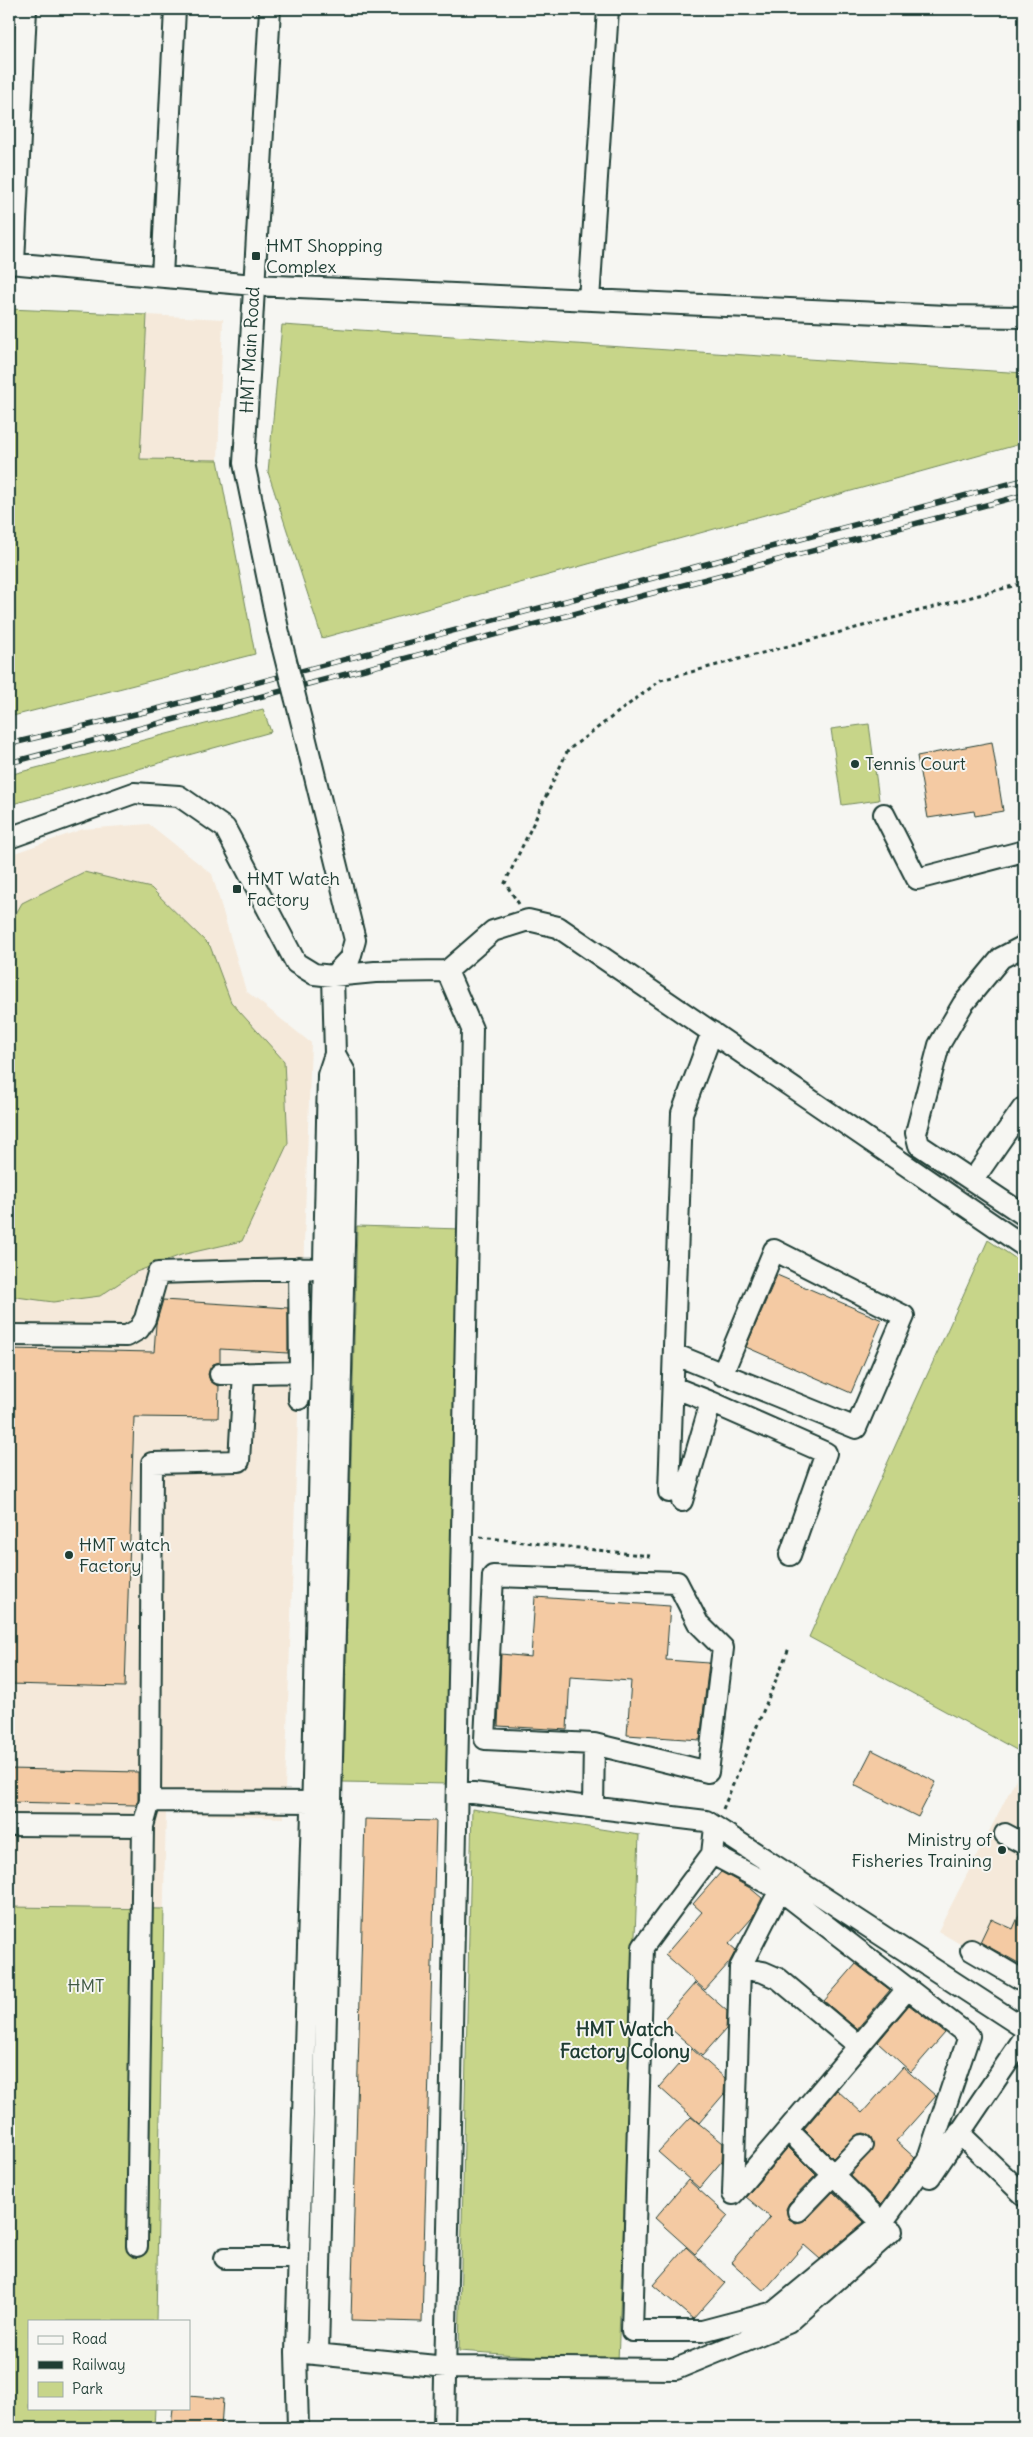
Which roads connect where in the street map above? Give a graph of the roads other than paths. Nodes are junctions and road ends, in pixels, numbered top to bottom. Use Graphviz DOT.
graph roads {
  1 [pos="26,9"];
  2 [pos="175,9"];
  3 [pos="270,9"];
  4 [pos="608,9"];
  5 [pos="11,263"];
  6 [pos="162,276"];
  7 [pos="254,285"];
  8 [pos="589,300"];
  9 [pos="1024,317"];
  10 [pos="884,814"];
  11 [pos="9,838"];
  12 [pos="1024,852"];
  13 [pos="1024,946"];
  14 [pos="447,971"];
  15 [pos="334,976"];
  16 [pos="712,1032"];
  17 [pos="335,1054"];
  18 [pos="1023,1108"];
  19 [pos="973,1180"];
  20 [pos="1024,1215"];
  21 [pos="1024,1246"];
  22 [pos="299,1268"];
  23 [pos="324,1268"];
  24 [pos="9,1335"];
  25 [pos="674,1354"];
  26 [pos="300,1372"];
  27 [pos="244,1373"];
  28 [pos="220,1374"];
  29 [pos="722,1374"];
  30 [pos="673,1387"];
  31 [pos="299,1399"];
  32 [pos="711,1402"];
  33 [pos="790,1555"];
  34 [pos="594,1744"];
  35 [pos="457,1792"];
  36 [pos="150,1800"];
  37 [pos="313,1802"];
  38 [pos="593,1807"];
  39 [pos="9,1825"];
  40 [pos="143,1826"];
  41 [pos="715,1827"];
  42 [pos="1005,1834"];
  43 [pos="1024,1844"];
  44 [pos="712,1854"];
  45 [pos="780,1890"];
  46 [pos="971,1950"];
  47 [pos="740,1968"];
  48 [pos="1024,1982"];
  49 [pos="908,1988"];
  50 [pos="1024,2028"];
  51 [pos="1024,2038"];
  52 [pos="859,2046"];
  53 [pos="305,2069"];
  54 [pos="327,2070"];
  55 [pos="788,2130"];
  56 [pos="959,2133"];
  57 [pos="862,2145"];
  58 [pos="833,2175"];
  59 [pos="1024,2195"];
  60 [pos="798,2211"];
  61 [pos="882,2223"];
  62 [pos="137,2246"];
  63 [pos="224,2258"];
  64 [pos="299,2258"];
  65 [pos="296,2352"];
  66 [pos="318,2354"];
  67 [pos="446,2367"];
  68 [pos="298,2428"];
  69 [pos="444,2428"];
  1 -- 5 [label="street"];
  2 -- 6 [label="street"];
  3 -- 7 [label="street, HMT Main Road"];
  4 -- 8 [label="street"];
  5 -- 6 [label="street"];
  6 -- 7 [label="street"];
  7 -- 8 [label="street"];
  7 -- 15 [label="street, HMT Main Road, bridge"];
  8 -- 9 [label="street"];
  10 -- 12 [label="street"];
  11 -- 15 [label="street"];
  13 -- 19 [label="street"];
  14 -- 15 [label="street"];
  14 -- 16 [label="street"];
  14 -- 35 [label="street"];
  15 -- 17 [label="street"];
  16 -- 21 [label="street"];
  16 -- 25 [label="street"];
  17 -- 23 [label="street"];
  17 -- 54 [label="street"];
  18 -- 19 [label="street"];
  19 -- 20 [label="street"];
  22 -- 23 [label="street"];
  22 -- 24 [label="street"];
  22 -- 26 [label="street"];
  23 -- 37 [label="street"];
  25 -- 29 [label="street"];
  25 -- 30 [label="street"];
  26 -- 27 [label="street"];
  26 -- 31 [label="street"];
  27 -- 28 [label="street"];
  27 -- 36 [label="street"];
  29 -- 29 [label="street"];
  30 -- 32 [label="street"];
  30 -- 32 [label="street"];
  32 -- 33 [label="street"];
  34 -- 34 [label="street"];
  34 -- 38 [label="street"];
  35 -- 38 [label="street"];
  35 -- 67 [label="street"];
  36 -- 37 [label="street"];
  36 -- 40 [label="street"];
  37 -- 53 [label="street"];
  38 -- 41 [label="street"];
  39 -- 40 [label="street"];
  40 -- 62 [label="street"];
  41 -- 44 [label="street"];
  41 -- 50 [label="street"];
  42 -- 43 [label="street"];
  44 -- 45 [label="street"];
  44 -- 61 [label="street"];
  45 -- 47 [label="street"];
  45 -- 49 [label="street"];
  46 -- 48 [label="street"];
  47 -- 52 [label="street"];
  47 -- 55 [label="street"];
  49 -- 52 [label="street"];
  49 -- 61 [label="street"];
  51 -- 56 [label="street"];
  52 -- 55 [label="street"];
  53 -- 54 [label="street"];
  53 -- 64 [label="street"];
  54 -- 66 [label="street"];
  55 -- 58 [label="street"];
  56 -- 59 [label="street"];
  56 -- 67 [label="street"];
  57 -- 58 [label="street"];
  58 -- 60 [label="street"];
  58 -- 61 [label="street"];
  63 -- 64 [label="street"];
  64 -- 65 [label="street"];
  65 -- 66 [label="street"];
  65 -- 68 [label="street"];
  66 -- 67 [label="street"];
  67 -- 69 [label="street"];
}
